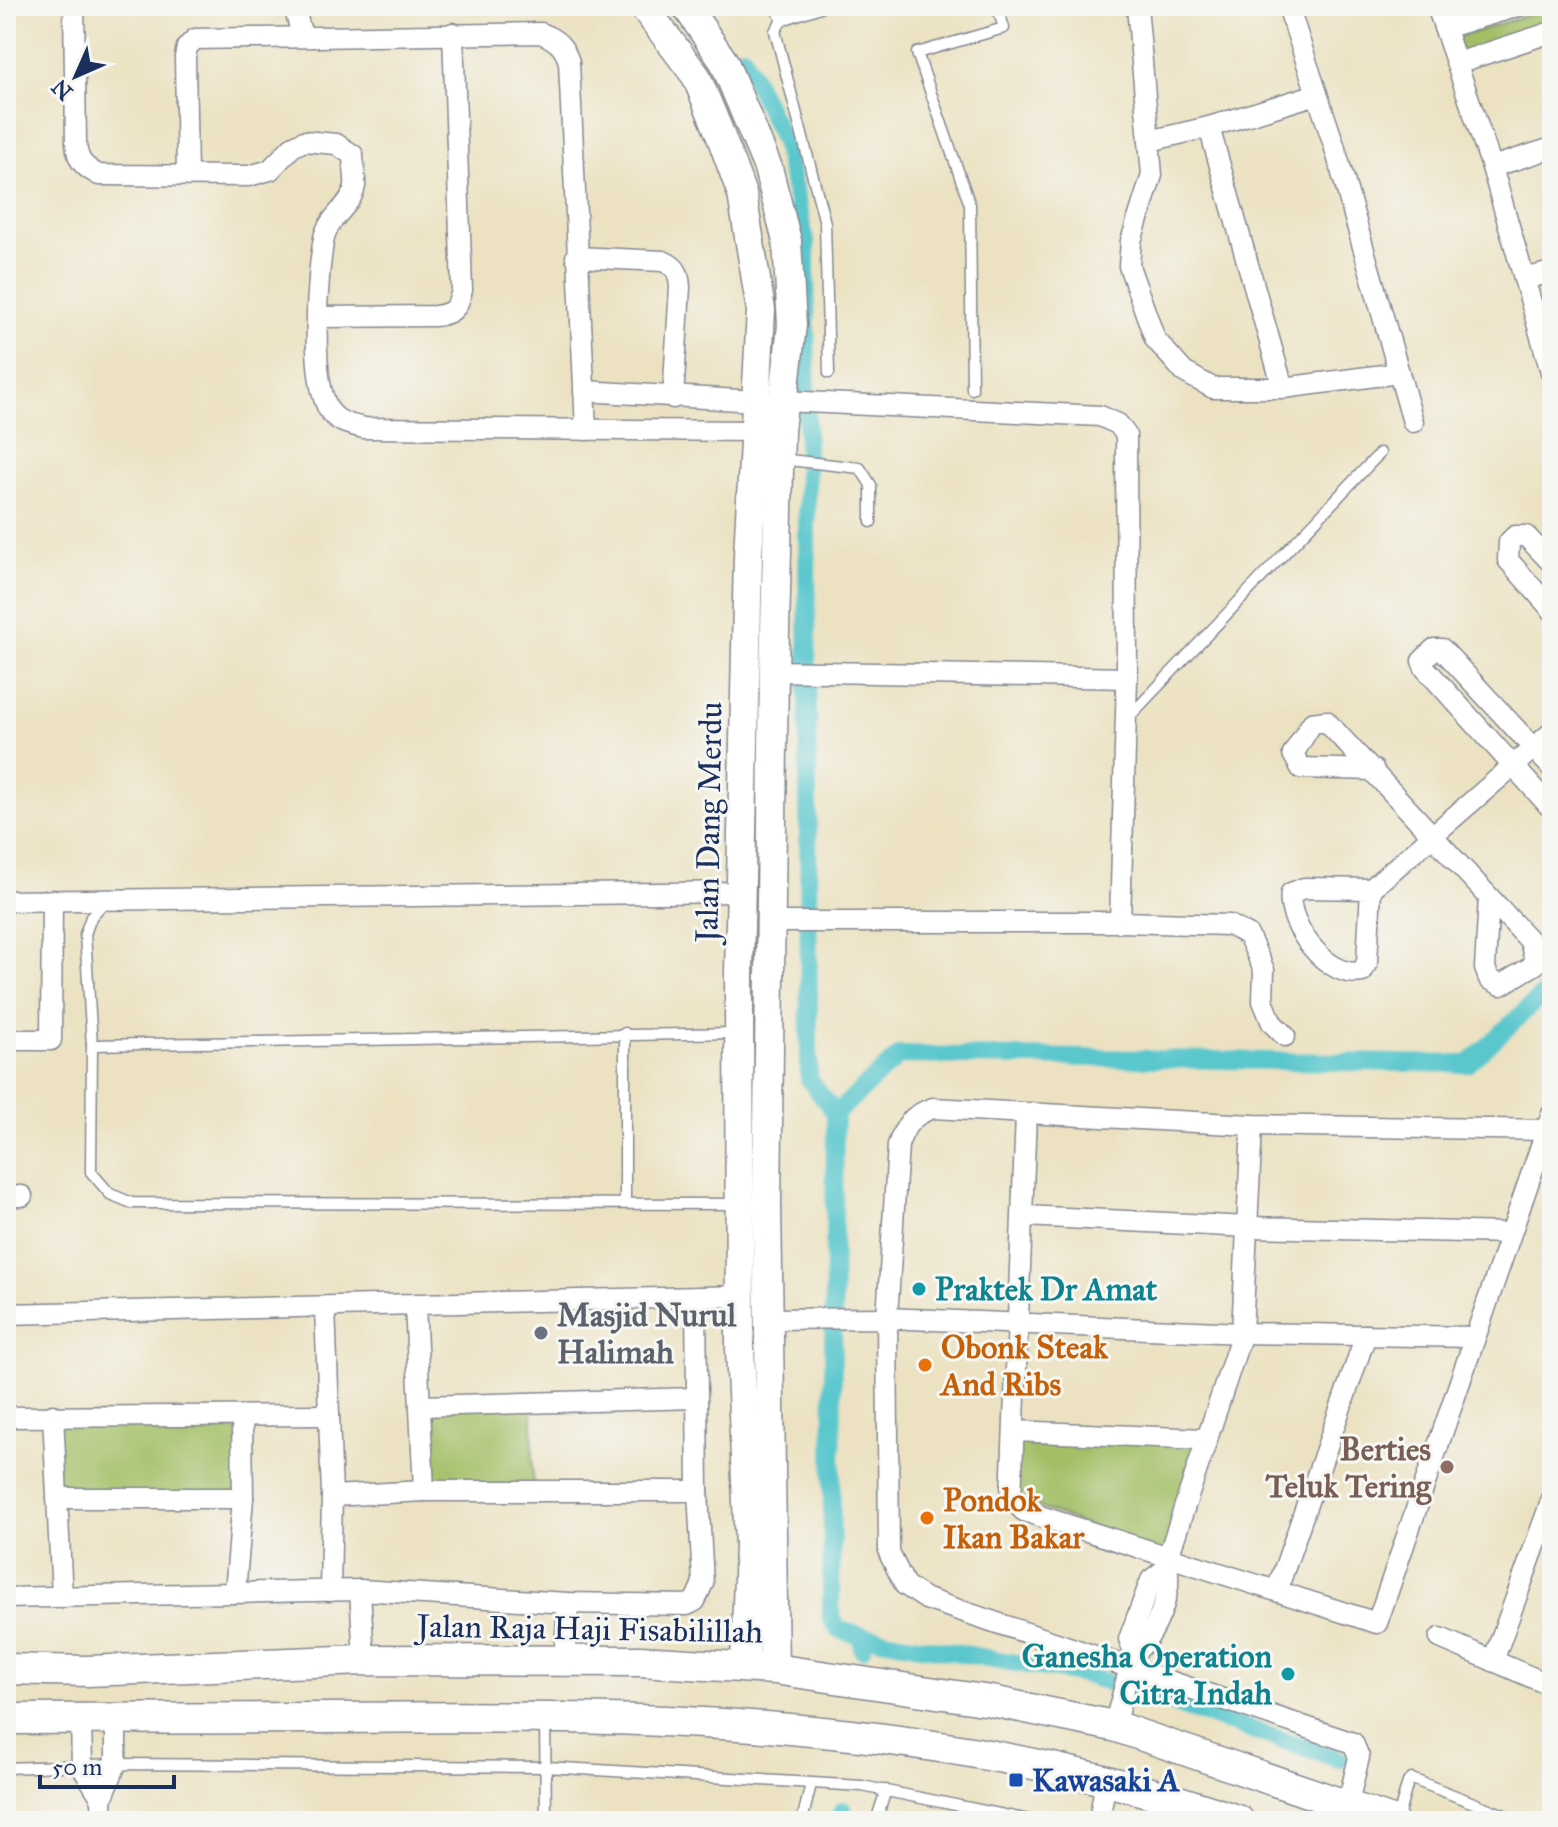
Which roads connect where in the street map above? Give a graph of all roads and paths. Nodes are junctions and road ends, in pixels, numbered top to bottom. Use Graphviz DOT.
graph roads {
  1 [pos="74,6"];
  2 [pos="294,6"];
  3 [pos="643,6"];
  4 [pos="776,6"];
  5 [pos="823,6"];
  6 [pos="997,6"];
  7 [pos="1137,6"];
  8 [pos="1288,6"];
  9 [pos="1437,6"];
  10 [pos="1519,6"];
  11 [pos="697,9"];
  12 [pos="782,20"];
  13 [pos="1444,28"];
  14 [pos="1552,32"];
  15 [pos="453,33"];
  16 [pos="302,36"];
  17 [pos="1457,63"];
  18 [pos="1317,94"];
  19 [pos="1209,127"];
  20 [pos="1149,141"];
  21 [pos="1552,148"];
  22 [pos="1492,167"];
  23 [pos="187,174"];
  24 [pos="576,257"];
  25 [pos="1552,272"];
  26 [pos="1524,279"];
  27 [pos="319,317"];
  28 [pos="829,373"];
  29 [pos="1399,373"];
  30 [pos="1552,375"];
  31 [pos="1283,388"];
  32 [pos="972,389"];
  33 [pos="584,391"];
  34 [pos="673,398"];
  35 [pos="781,402"];
  36 [pos="1413,422"];
  37 [pos="586,430"];
  38 [pos="755,431"];
  39 [pos="1380,453"];
  40 [pos="789,459"];
  41 [pos="871,522"];
  42 [pos="1552,563"];
  43 [pos="1552,610"];
  44 [pos="796,672"];
  45 [pos="1127,678"];
  46 [pos="1126,720"];
  47 [pos="760,728"];
  48 [pos="1552,732"];
  49 [pos="1534,748"];
  50 [pos="1513,766"];
  51 [pos="1552,768"];
  52 [pos="1374,770"];
  53 [pos="1552,809"];
  54 [pos="1433,838"];
  55 [pos="1371,889"];
  56 [pos="742,892"];
  57 [pos="1489,897"];
  58 [pos="52,900"];
  59 [pos="106,900"];
  60 [pos="6,901"];
  61 [pos="796,921"];
  62 [pos="1120,922"];
  63 [pos="625,1033"];
  64 [pos="740,1033"];
  65 [pos="1285,1036"];
  66 [pos="6,1040"];
  67 [pos="92,1045"];
  68 [pos="1026,1114"];
  69 [pos="1252,1125"];
  70 [pos="1549,1125"];
  71 [pos="625,1201"];
  72 [pos="741,1204"];
  73 [pos="1025,1216"];
  74 [pos="1249,1227"];
  75 [pos="1509,1233"];
  76 [pos="741,1296"];
  77 [pos="696,1298"];
  78 [pos="415,1305"];
  79 [pos="325,1307"];
  80 [pos="6,1314"];
  81 [pos="887,1318"];
  82 [pos="769,1319"];
  83 [pos="1019,1324"];
  84 [pos="1242,1333"];
  85 [pos="1366,1335"];
  86 [pos="1474,1337"];
  87 [pos="696,1398"];
  88 [pos="421,1406"];
  89 [pos="53,1415"];
  90 [pos="329,1415"];
  91 [pos="6,1417"];
  92 [pos="242,1418"];
  93 [pos="1014,1431"];
  94 [pos="1205,1439"];
  95 [pos="424,1491"];
  96 [pos="698,1491"];
  97 [pos="332,1496"];
  98 [pos="57,1498"];
  99 [pos="243,1498"];
  100 [pos="1552,1499"];
  101 [pos="1167,1562"];
  102 [pos="760,1571"];
  103 [pos="360,1590"];
  104 [pos="1277,1590"];
  105 [pos="330,1591"];
  106 [pos="235,1593"];
  107 [pos="62,1597"];
  108 [pos="6,1598"];
  109 [pos="568,1603"];
  110 [pos="1440,1638"];
  111 [pos="364,1660"];
  112 [pos="1493,1661"];
  113 [pos="564,1663"];
  114 [pos="1129,1666"];
  115 [pos="759,1668"];
  116 [pos="6,1669"];
  117 [pos="1552,1686"];
  118 [pos="1116,1715"];
  119 [pos="545,1716"];
  120 [pos="6,1719"];
  121 [pos="81,1719"];
  122 [pos="116,1721"];
  123 [pos="116,1764"];
  124 [pos="82,1767"];
  125 [pos="547,1767"];
  126 [pos="6,1768"];
  127 [pos="1106,1780"];
  128 [pos="811,1784"];
  129 [pos="886,1790"];
  130 [pos="102,1799"];
  131 [pos="1348,1803"];
  132 [pos="103,1821"];
  133 [pos="546,1821"];
  134 [pos="802,1821"];
  135 [pos="876,1821"];
  136 [pos="1034,1821"];
  137 [pos="1099,1821"];
  138 [pos="1239,1821"];
  139 [pos="1395,1821"];
  140 [pos="1520,1821"];
  1 -- 23 [label="street"];
  2 -- 16 [label="street"];
  3 -- 35 [label="main road, Jalan Dang Merdu"];
  4 -- 12 [label="lane"];
  5 -- 12 [label="lane"];
  6 -- 32 [label="lane"];
  7 -- 20 [label="street"];
  8 -- 18 [label="street"];
  9 -- 13 [label="street"];
  10 -- 13 [label="street"];
  11 -- 35 [label="main road, Jalan Dang Merdu"];
  12 -- 28 [label="lane"];
  13 -- 17 [label="street"];
  14 -- 17 [label="street"];
  15 -- 16 [label="street"];
  15 -- 24 [label="street"];
  15 -- 27 [label="street"];
  16 -- 23 [label="street"];
  17 -- 22 [label="street"];
  18 -- 19 [label="street"];
  18 -- 29 [label="street"];
  19 -- 20 [label="street"];
  19 -- 31 [label="street"];
  20 -- 31 [label="street"];
  21 -- 22 [label="street"];
  22 -- 26 [label="street"];
  23 -- 27 [label="street"];
  24 -- 33 [label="street"];
  24 -- 34 [label="street"];
  25 -- 26 [label="street"];
  26 -- 30 [label="street"];
  27 -- 37 [label="street"];
  29 -- 31 [label="street"];
  29 -- 36 [label="street"];
  33 -- 34 [label="street"];
  33 -- 37 [label="street"];
  34 -- 35 [label="street"];
  35 -- 38 [label="main road, Jalan Dang Merdu"];
  35 -- 40 [label="main road, Jalan Dang Merdu"];
  35 -- 45 [label="street"];
  37 -- 38 [label="street"];
  38 -- 47 [label="main road, Jalan Dang Merdu"];
  39 -- 46 [label="lane"];
  40 -- 41 [label="lane"];
  40 -- 44 [label="main road, Jalan Dang Merdu"];
  42 -- 43 [label="street"];
  44 -- 45 [label="street"];
  44 -- 47 [label="main road, Jalan Dang Merdu"];
  45 -- 46 [label="street"];
  46 -- 62 [label="street"];
  47 -- 56 [label="main road, Jalan Dang Merdu"];
  47 -- 61 [label="main road, Jalan Dang Merdu"];
  48 -- 49 [label="street"];
  49 -- 50 [label="street"];
  49 -- 50 [label="street"];
  49 -- 51 [label="street"];
  50 -- 53 [label="street"];
  50 -- 54 [label="street"];
  52 -- 54 [label="street"];
  54 -- 55 [label="street"];
  54 -- 57 [label="street"];
  55 -- 55 [label="street"];
  56 -- 59 [label="street"];
  56 -- 64 [label="main road, Jalan Dang Merdu"];
  58 -- 59 [label="street"];
  58 -- 60 [label="street"];
  58 -- 66 [label="street"];
  59 -- 67 [label="lane"];
  61 -- 62 [label="street"];
  61 -- 82 [label="main road, Jalan Dang Merdu"];
  62 -- 65 [label="street"];
  63 -- 64 [label="lane"];
  63 -- 67 [label="lane"];
  63 -- 71 [label="lane"];
  64 -- 72 [label="main road, Jalan Dang Merdu"];
  67 -- 71 [label="lane"];
  68 -- 69 [label="street"];
  68 -- 73 [label="street"];
  68 -- 81 [label="street"];
  69 -- 70 [label="street"];
  69 -- 74 [label="street"];
  70 -- 75 [label="street"];
  71 -- 72 [label="lane"];
  72 -- 76 [label="main road, Jalan Dang Merdu"];
  73 -- 74 [label="street"];
  73 -- 83 [label="street"];
  74 -- 75 [label="street"];
  74 -- 84 [label="street"];
  75 -- 86 [label="street"];
  76 -- 77 [label="street"];
  76 -- 102 [label="main road, Jalan Dang Merdu"];
  77 -- 78 [label="street"];
  77 -- 87 [label="street"];
  78 -- 79 [label="street"];
  78 -- 88 [label="street"];
  79 -- 80 [label="street"];
  79 -- 90 [label="street"];
  81 -- 82 [label="street"];
  81 -- 83 [label="street"];
  81 -- 114 [label="street"];
  82 -- 102 [label="main road, Jalan Dang Merdu"];
  83 -- 84 [label="street"];
  83 -- 93 [label="street"];
  84 -- 85 [label="street"];
  84 -- 94 [label="street"];
  85 -- 86 [label="street"];
  85 -- 104 [label="street"];
  86 -- 104 [label="street"];
  87 -- 88 [label="street"];
  87 -- 96 [label="street"];
  88 -- 95 [label="street"];
  89 -- 91 [label="street"];
  89 -- 92 [label="street"];
  89 -- 98 [label="street"];
  90 -- 92 [label="street"];
  90 -- 97 [label="street"];
  92 -- 99 [label="street"];
  93 -- 94 [label="street"];
  93 -- 101 [label="street"];
  94 -- 101 [label="street"];
  95 -- 96 [label="street"];
  95 -- 97 [label="street"];
  96 -- 109 [label="street"];
  97 -- 105 [label="street"];
  98 -- 99 [label="street"];
  98 -- 107 [label="street"];
  99 -- 106 [label="street"];
  100 -- 112 [label="street"];
  101 -- 104 [label="street"];
  101 -- 114 [label="street"];
  102 -- 115 [label="main road, Jalan Dang Merdu"];
  103 -- 105 [label="street"];
  103 -- 109 [label="street"];
  103 -- 111 [label="street"];
  105 -- 106 [label="street"];
  106 -- 107 [label="street"];
  107 -- 108 [label="street"];
  109 -- 113 [label="street"];
  110 -- 112 [label="street"];
  111 -- 113 [label="main road, Jalan Raja Haji Fisabilillah"];
  111 -- 116 [label="main road, Jalan Raja Haji Fisabilillah"];
  112 -- 117 [label="street"];
  113 -- 115 [label="main road, Jalan Raja Haji Fisabilillah"];
  114 -- 118 [label="street"];
  114 -- 131 [label="street"];
  115 -- 118 [label="main road, Jalan Raja Haji Fisabilillah"];
  118 -- 131 [label="main road, Jalan Raja Haji Fisabilillah"];
  119 -- 122 [label="main road"];
  119 -- 125 [label="lane"];
  119 -- 127 [label="main road"];
  120 -- 121 [label="main road"];
  121 -- 122 [label="main road"];
  121 -- 124 [label="street"];
  122 -- 123 [label="street"];
  123 -- 124 [label="lane"];
  123 -- 125 [label="lane"];
  123 -- 130 [label="street"];
  124 -- 126 [label="lane"];
  124 -- 130 [label="street"];
  125 -- 128 [label="lane"];
  125 -- 133 [label="lane"];
  127 -- 137 [label="street"];
  127 -- 138 [label="main road"];
  128 -- 129 [label="lane"];
  128 -- 134 [label="lane"];
  129 -- 135 [label="lane"];
  129 -- 136 [label="lane"];
  130 -- 132 [label="street"];
  131 -- 139 [label="main road, Jalan Raja Haji Fisabilillah"];
  139 -- 140 [label="lane"];
}
